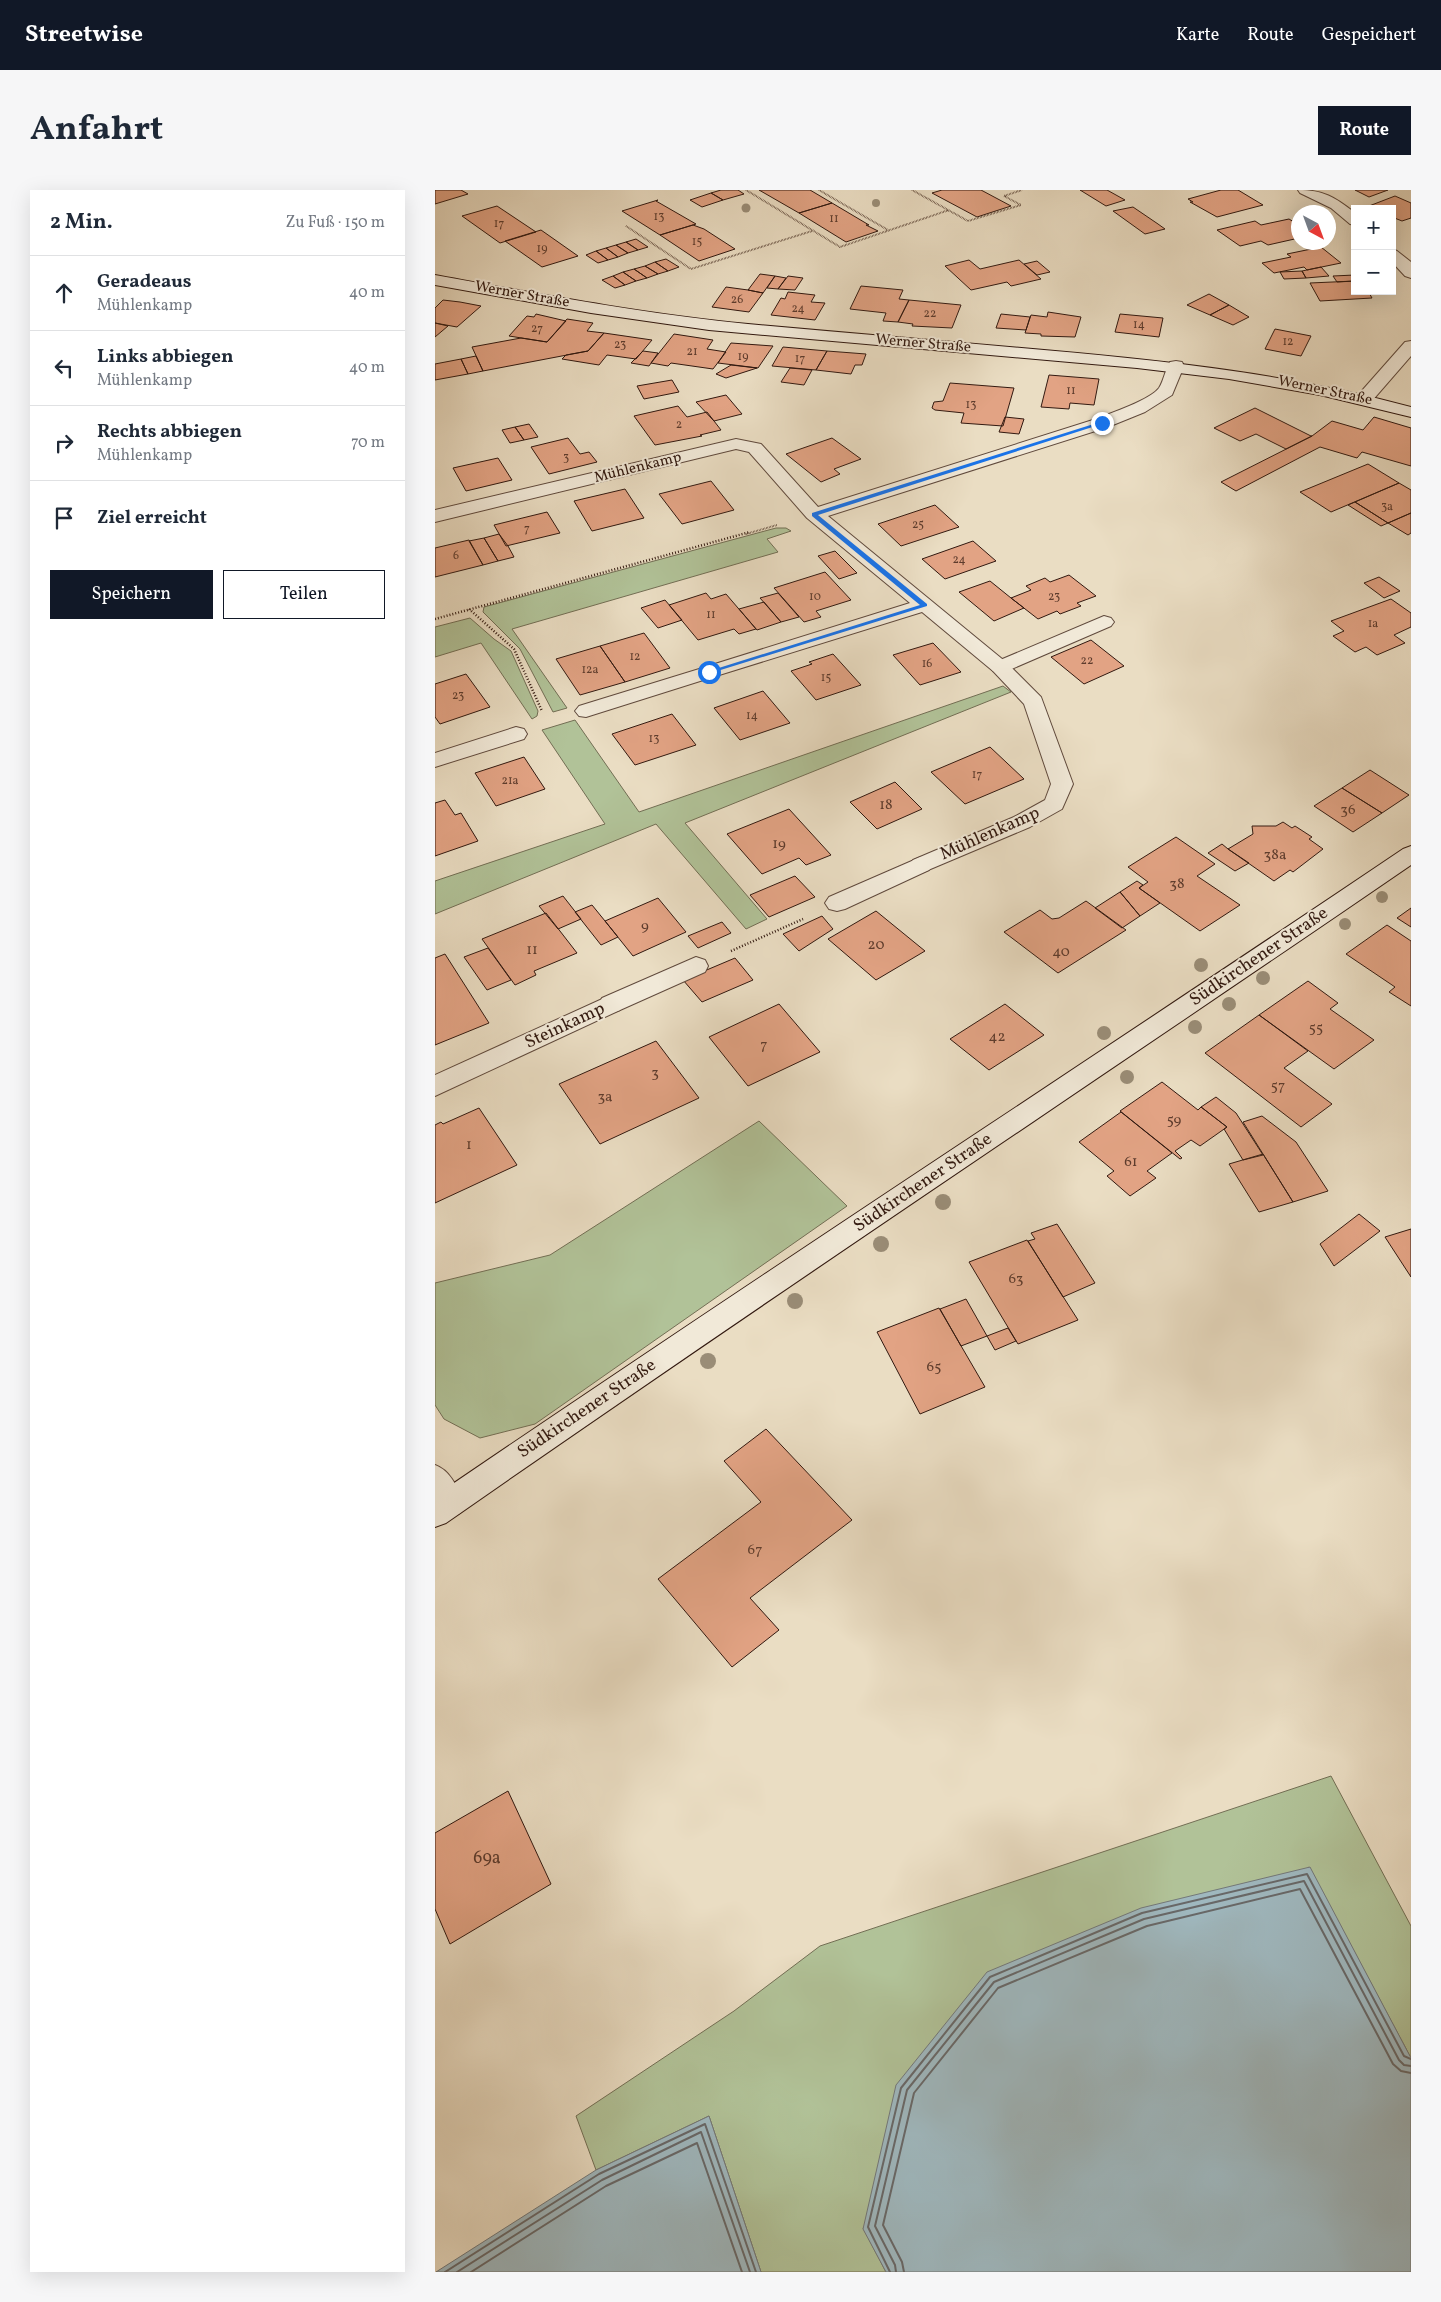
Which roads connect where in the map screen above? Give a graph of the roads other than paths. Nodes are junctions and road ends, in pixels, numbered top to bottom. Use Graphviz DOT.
graph roads {
  1 [pos="1305,190"];
  2 [pos="1351,218"];
  3 [pos="1396,258"];
  4 [pos="1411,273"];
  5 [pos="435,280"];
  6 [pos="1411,346"];
  7 [pos="1176,366"];
  8 [pos="1365,398"];
  9 [pos="1411,412"];
  10 [pos="814,514"];
  11 [pos="435,516"];
  12 [pos="925,605"];
  13 [pos="1104,622"];
  14 [pos="1000,667"];
  15 [pos="586,711"];
  16 [pos="516,734"];
  17 [pos="435,760"];
  18 [pos="1411,854"];
  19 [pos="837,903"];
  20 [pos="696,966"];
  21 [pos="435,1086"];
  22 [pos="440,1498"];
  1 -- 2 [label="street"];
  3 -- 4 [label="street"];
  5 -- 7 [label="street, Werner Straße"];
  6 -- 8 [label="street"];
  7 -- 8 [label="street, Werner Straße"];
  7 -- 10 [label="street"];
  8 -- 9 [label="street, Werner Straße"];
  10 -- 11 [label="street, Mühlenkamp"];
  10 -- 12 [label="street, Mühlenkamp"];
  12 -- 14 [label="street, Mühlenkamp"];
  12 -- 15 [label="street"];
  13 -- 14 [label="street"];
  14 -- 19 [label="street, Mühlenkamp"];
  16 -- 17 [label="street"];
  18 -- 22 [label="street, Südkirchener Straße"];
  20 -- 21 [label="street, Steinkamp"];
}
